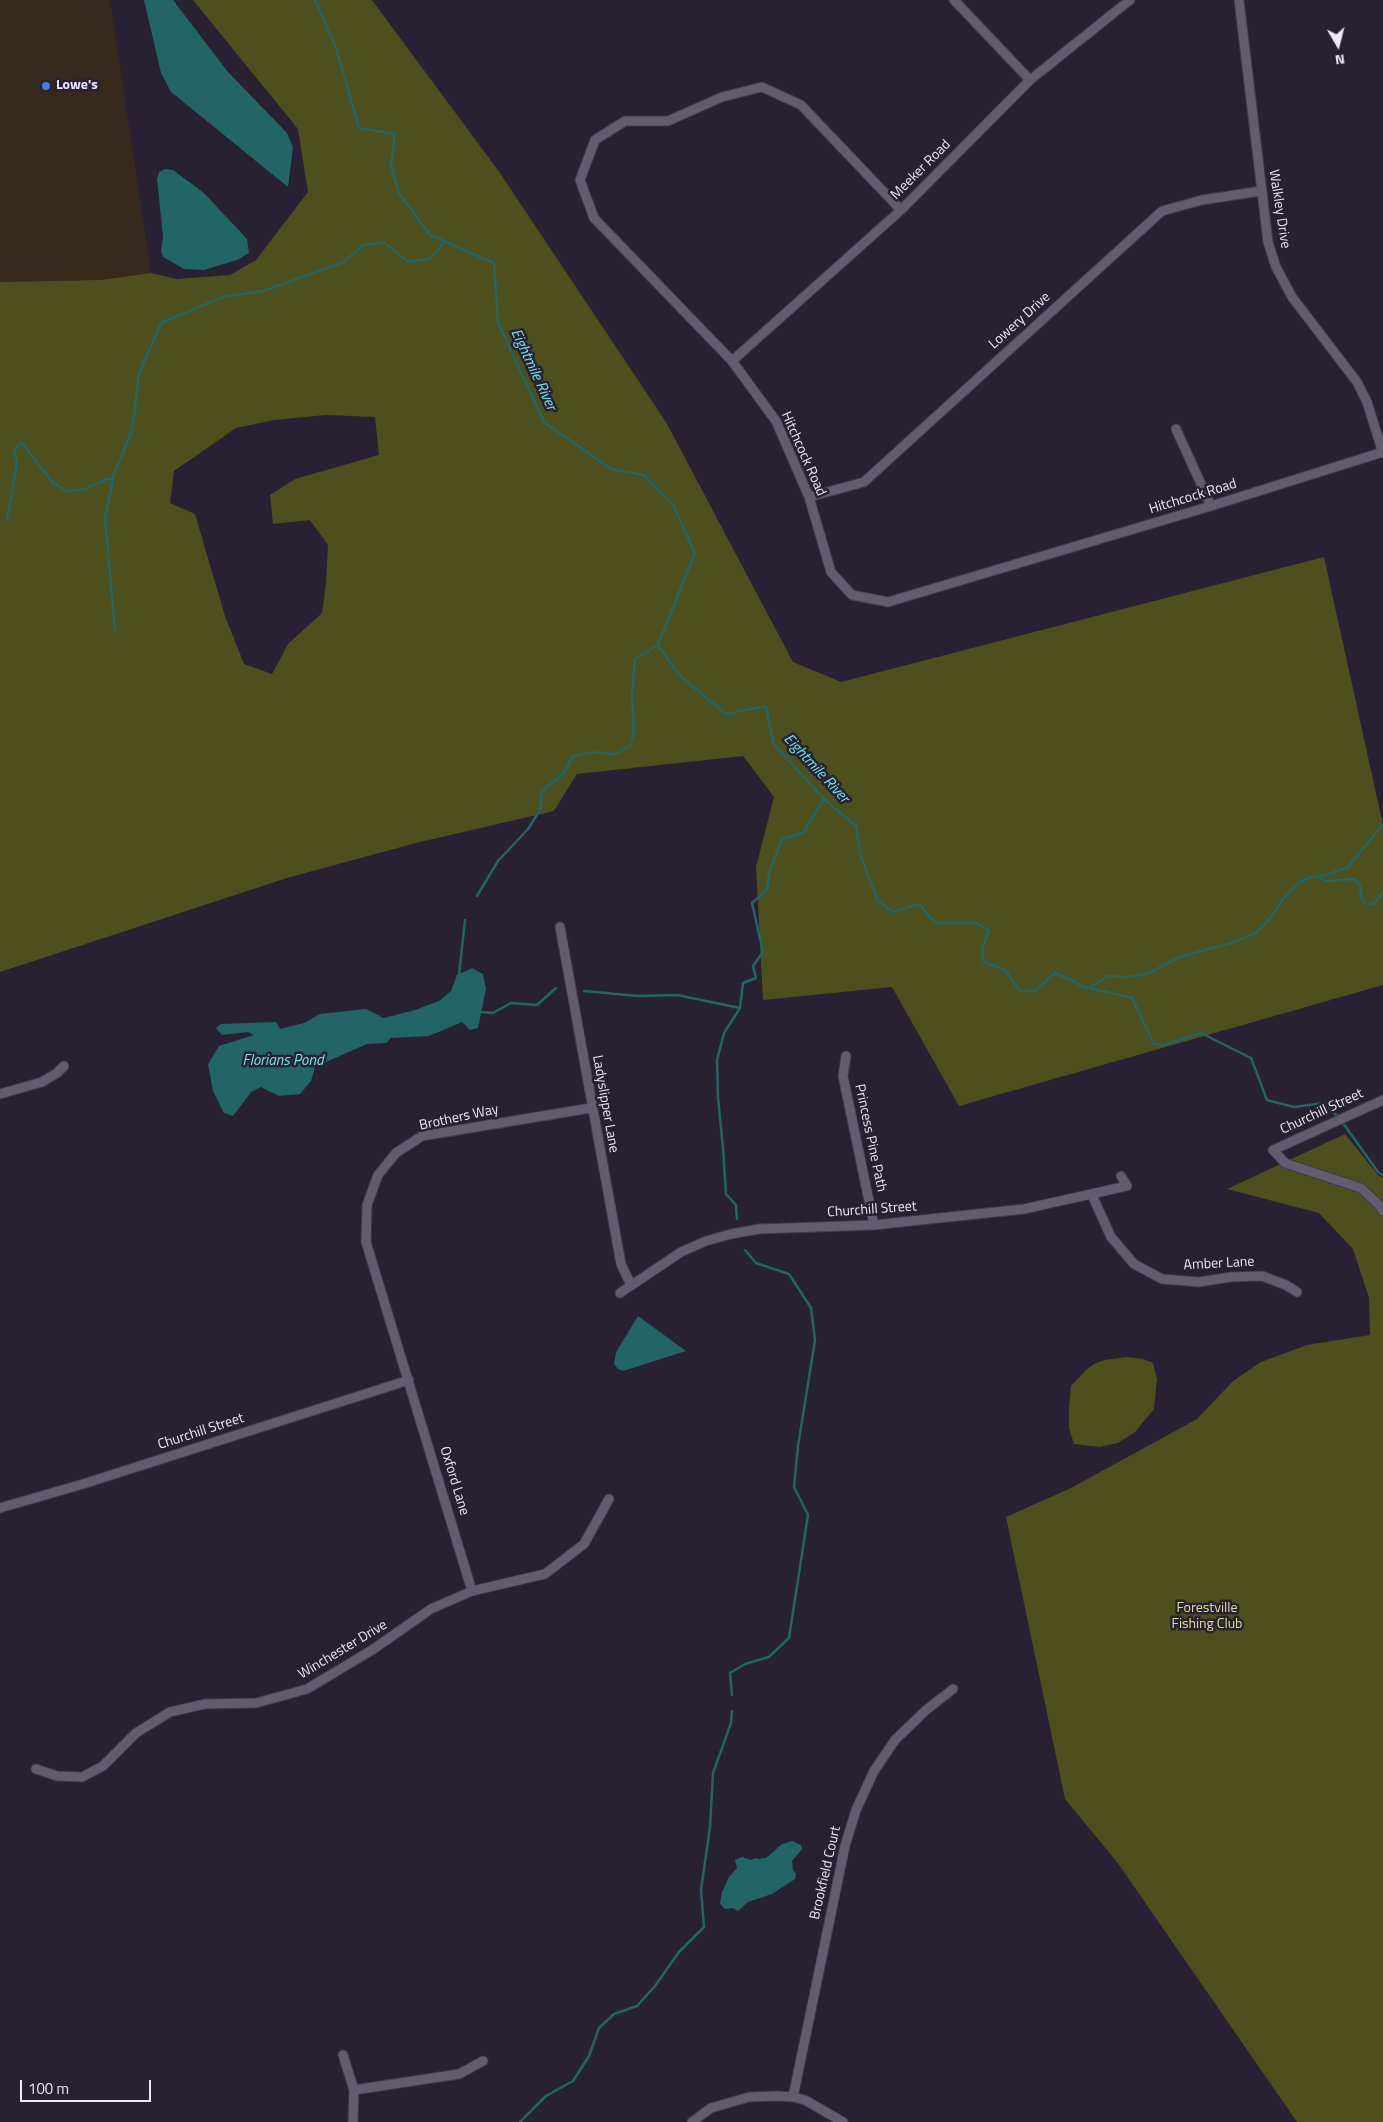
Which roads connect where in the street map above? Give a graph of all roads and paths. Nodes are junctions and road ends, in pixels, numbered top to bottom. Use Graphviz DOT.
graph roads {
  1 [pos="954,0"];
  2 [pos="1130,0"];
  3 [pos="1240,0"];
  4 [pos="1030,80"];
  5 [pos="1261,191"];
  6 [pos="901,210"];
  7 [pos="732,361"];
  8 [pos="1176,429"];
  9 [pos="1383,452"];
  10 [pos="810,496"];
  11 [pos="1211,506"];
  12 [pos="560,927"];
  13 [pos="846,1056"];
  14 [pos="64,1066"];
  15 [pos="0,1094"];
  16 [pos="1383,1100"];
  17 [pos="591,1108"];
  18 [pos="1121,1176"];
  19 [pos="1092,1195"];
  20 [pos="1383,1211"];
  21 [pos="874,1225"];
  22 [pos="631,1284"];
  23 [pos="1297,1292"];
  24 [pos="620,1293"];
  25 [pos="409,1380"];
  26 [pos="609,1498"];
  27 [pos="0,1508"];
  28 [pos="472,1590"];
  29 [pos="953,1689"];
  30 [pos="36,1769"];
  31 [pos="343,2054"];
  32 [pos="483,2061"];
  33 [pos="354,2090"];
  34 [pos="793,2097"];
  35 [pos="353,2122"];
  36 [pos="692,2122"];
  37 [pos="843,2122"];
  1 -- 4 [label="street"];
  2 -- 4 [label="street, Meeker Road"];
  3 -- 5 [label="street, Walkley Drive"];
  4 -- 6 [label="street, Meeker Road"];
  5 -- 9 [label="street, Walkley Drive"];
  5 -- 10 [label="street, Lowery Drive"];
  6 -- 7 [label="street, Meeker Road"];
  6 -- 7 [label="street, Hitchcock Road"];
  7 -- 10 [label="street, Hitchcock Road"];
  8 -- 11 [label="street"];
  9 -- 11 [label="street, Hitchcock Road"];
  10 -- 11 [label="street, Hitchcock Road"];
  12 -- 17 [label="street, Ladyslipper Lane"];
  13 -- 21 [label="street, Princess Pine Path"];
  14 -- 15 [label="street"];
  16 -- 20 [label="street, Churchill Street"];
  17 -- 22 [label="street, Ladyslipper Lane"];
  17 -- 25 [label="street, Brothers Way"];
  18 -- 19 [label="street, Churchill Street"];
  19 -- 21 [label="street, Churchill Street"];
  19 -- 23 [label="street, Amber Lane"];
  21 -- 22 [label="street, Churchill Street"];
  22 -- 24 [label="street, Churchill Street"];
  25 -- 27 [label="street, Churchill Street"];
  25 -- 28 [label="street, Oxford Lane"];
  26 -- 28 [label="street, Winchester Drive"];
  28 -- 30 [label="street, Winchester Drive"];
  29 -- 34 [label="street, Brookfield Court"];
  31 -- 33 [label="street"];
  32 -- 33 [label="street"];
  33 -- 35 [label="street"];
  34 -- 36 [label="street"];
  34 -- 37 [label="street"];
}
